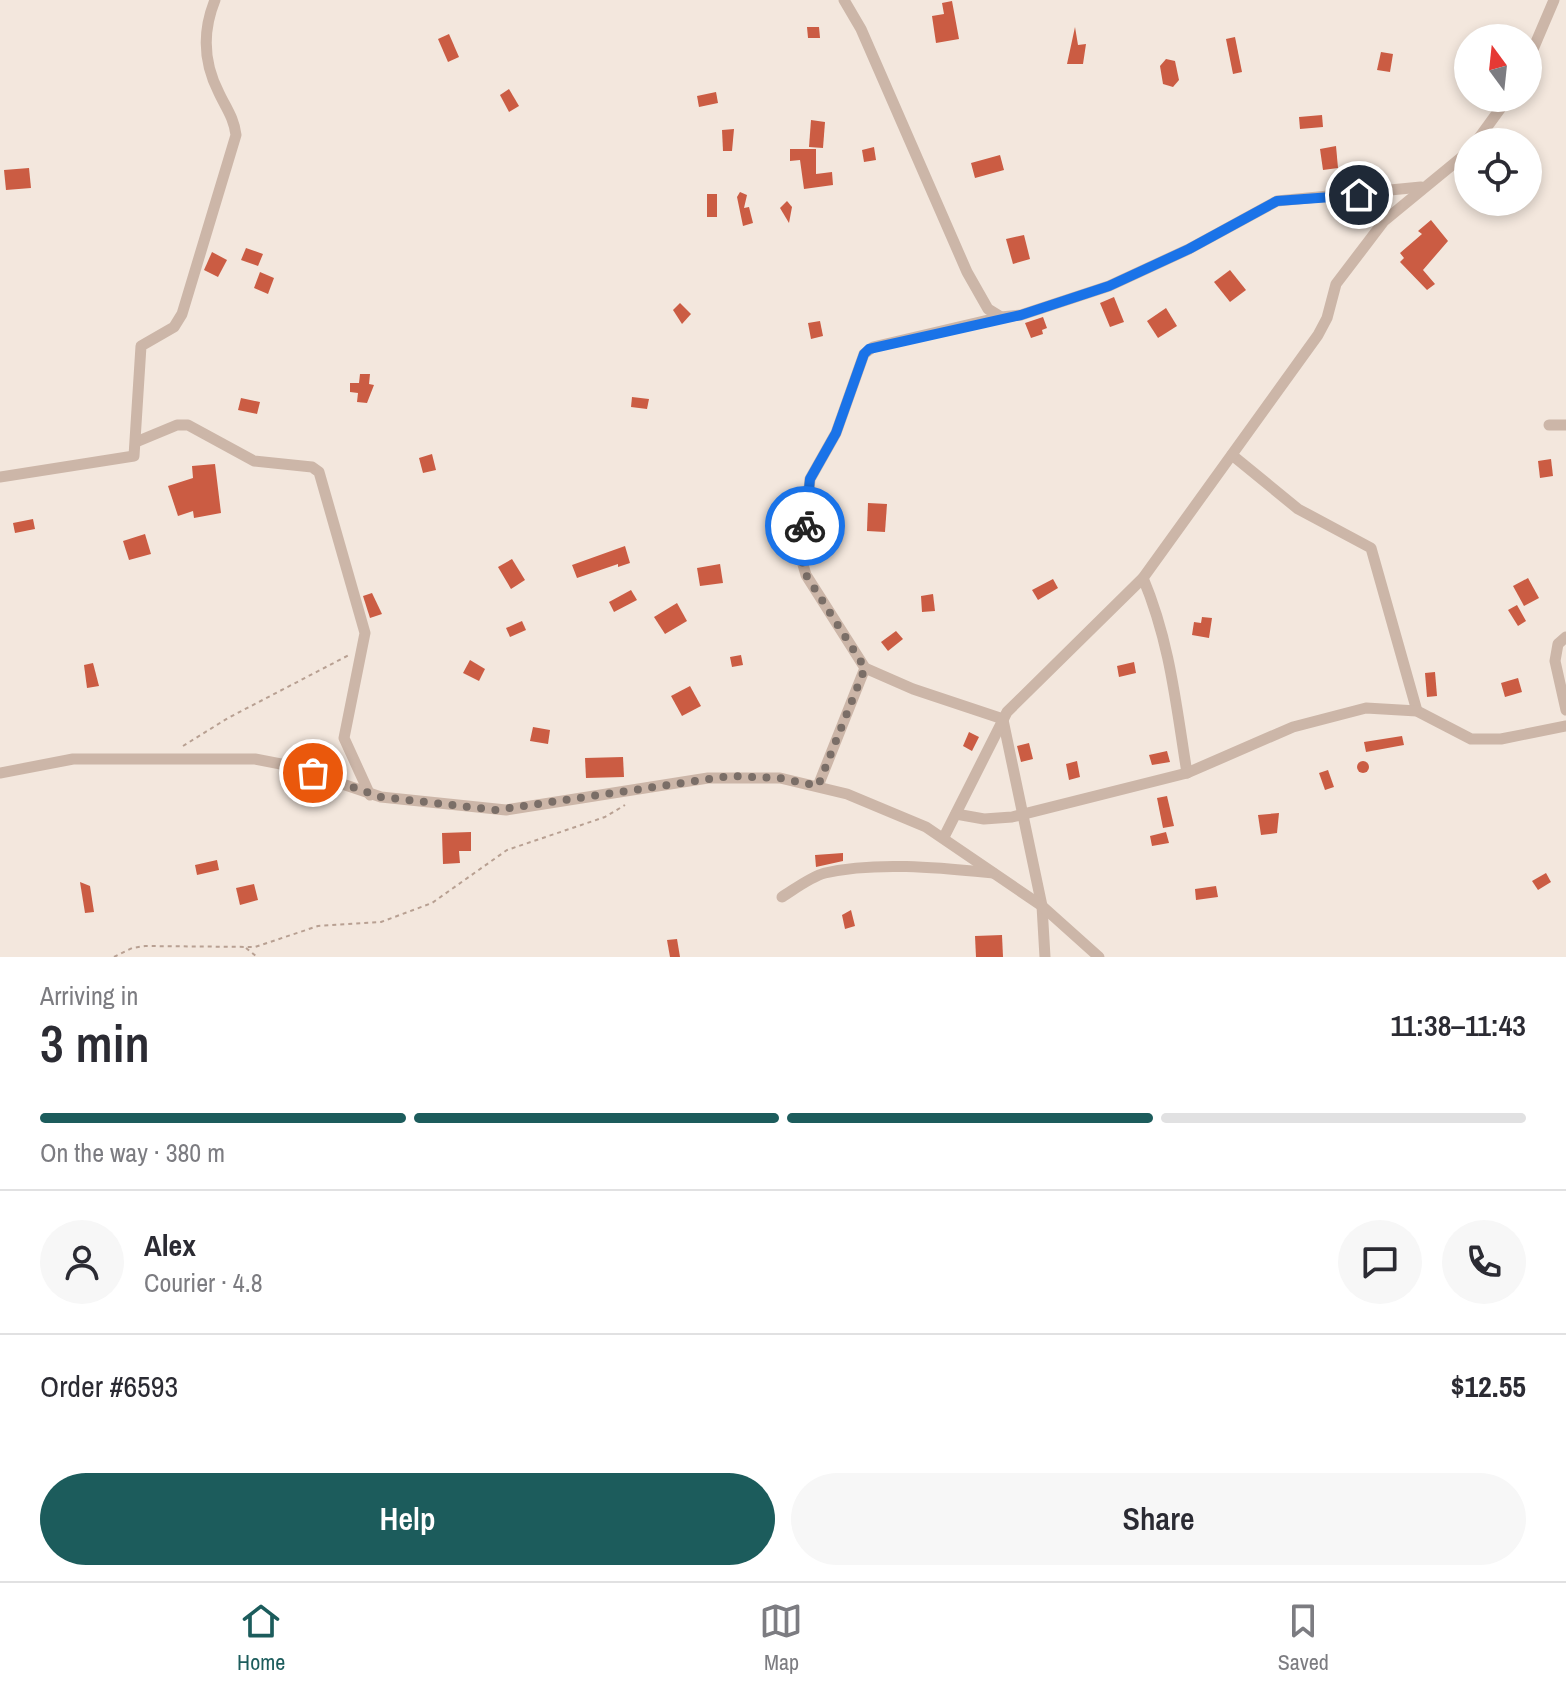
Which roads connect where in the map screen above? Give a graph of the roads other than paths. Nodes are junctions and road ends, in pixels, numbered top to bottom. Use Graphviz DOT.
graph roads {
  1 [pos="215,0"];
  2 [pos="844,0"];
  3 [pos="1554,0"];
  4 [pos="1542,28"];
  5 [pos="1454,163"];
  6 [pos="1426,186"];
  7 [pos="1001,317"];
  8 [pos="1549,425"];
  9 [pos="1566,425"];
  10 [pos="136,442"];
  11 [pos="1232,455"];
  12 [pos="0,477"];
  13 [pos="1143,578"];
  14 [pos="1566,637"];
  15 [pos="865,668"];
  16 [pos="1566,710"];
  17 [pos="1417,711"];
  18 [pos="1003,719"];
  19 [pos="1566,726"];
  20 [pos="0,773"];
  21 [pos="1187,773"];
  22 [pos="818,786"];
  23 [pos="370,795"];
  24 [pos="956,814"];
  25 [pos="1022,815"];
  26 [pos="944,837"];
  27 [pos="998,874"];
  28 [pos="782,897"];
  29 [pos="1042,906"];
  30 [pos="1045,957"];
  31 [pos="1099,957"];
  1 -- 10 [label="street"];
  2 -- 7 [label="street"];
  3 -- 4 [label="street"];
  5 -- 6 [label="street"];
  6 -- 7 [label="street"];
  6 -- 11 [label="street"];
  7 -- 15 [label="street"];
  8 -- 9 [label="street"];
  10 -- 12 [label="street"];
  10 -- 23 [label="street"];
  11 -- 13 [label="street"];
  11 -- 17 [label="street"];
  13 -- 18 [label="street"];
  13 -- 21 [label="street"];
  14 -- 16 [label="street"];
  15 -- 18 [label="street"];
  15 -- 22 [label="street"];
  17 -- 19 [label="street"];
  17 -- 21 [label="street"];
  18 -- 24 [label="street"];
  18 -- 25 [label="street"];
  20 -- 23 [label="street"];
  21 -- 25 [label="street"];
  22 -- 23 [label="street"];
  22 -- 26 [label="street"];
  24 -- 25 [label="street"];
  24 -- 26 [label="street"];
  25 -- 29 [label="street"];
  26 -- 27 [label="street"];
  27 -- 28 [label="street"];
  27 -- 29 [label="street"];
  29 -- 30 [label="street"];
  29 -- 31 [label="street"];
}
